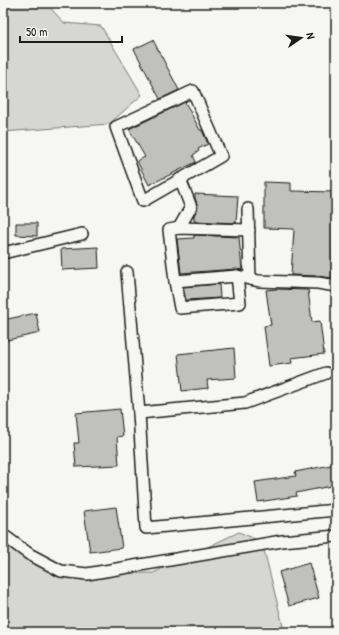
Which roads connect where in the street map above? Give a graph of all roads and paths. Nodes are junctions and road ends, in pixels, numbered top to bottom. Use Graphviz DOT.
graph roads {
  1 [pos="180,179"];
  2 [pos="248,209"];
  3 [pos="180,228"];
  4 [pos="248,230"];
  5 [pos="82,234"];
  6 [pos="3,253"];
  7 [pos="127,272"];
  8 [pos="237,276"];
  9 [pos="250,278"];
  10 [pos="175,281"];
  11 [pos="336,286"];
  12 [pos="326,373"];
  13 [pos="139,413"];
  14 [pos="336,510"];
  15 [pos="3,535"];
  16 [pos="336,536"];
  1 -- 1 [label="street"];
  1 -- 3 [label="street"];
  2 -- 4 [label="street"];
  3 -- 4 [label="street"];
  3 -- 10 [label="street"];
  4 -- 9 [label="street"];
  5 -- 6 [label="street"];
  7 -- 13 [label="street"];
  8 -- 9 [label="street"];
  8 -- 10 [label="street"];
  8 -- 10 [label="street"];
  9 -- 11 [label="street"];
  12 -- 13 [label="street"];
  13 -- 14 [label="street"];
  15 -- 16 [label="street"];
}
